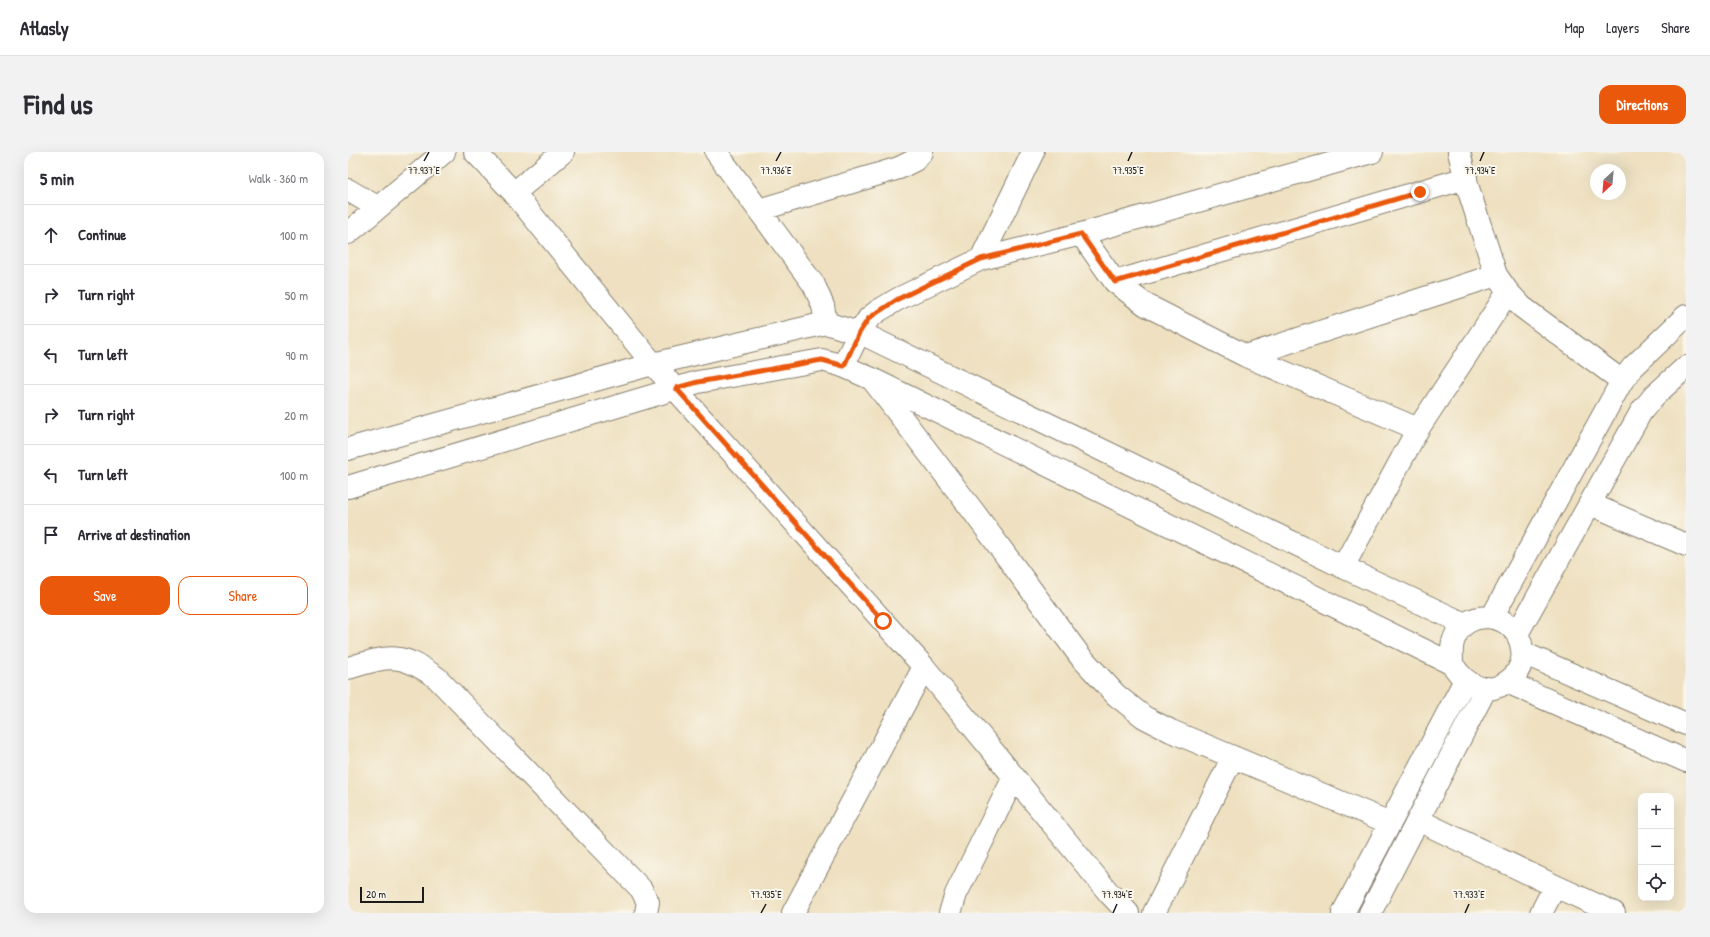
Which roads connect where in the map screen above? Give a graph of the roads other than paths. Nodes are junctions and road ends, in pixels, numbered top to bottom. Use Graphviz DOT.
graph roads {
  1 [pos="444,152"];
  2 [pos="475,152"];
  3 [pos="562,152"];
  4 [pos="716,152"];
  5 [pos="1033,152"];
  6 [pos="1372,152"];
  7 [pos="1459,152"];
  8 [pos="916,155"];
  9 [pos="1466,178"];
  10 [pos="348,190"];
  11 [pos="514,193"];
  12 [pos="377,207"];
  13 [pos="759,210"];
  14 [pos="348,233"];
  15 [pos="1081,234"];
  16 [pos="981,259"];
  17 [pos="1115,282"];
  18 [pos="1502,284"];
  19 [pos="1686,316"];
  20 [pos="826,323"];
  21 [pos="859,333"];
  22 [pos="1246,356"];
  23 [pos="653,364"];
  24 [pos="844,366"];
  25 [pos="1686,367"];
  26 [pos="872,379"];
  27 [pos="1622,381"];
  28 [pos="676,388"];
  29 [pos="1418,429"];
  30 [pos="348,449"];
  31 [pos="348,487"];
  32 [pos="1590,504"];
  33 [pos="1686,545"];
  34 [pos="1343,567"];
  35 [pos="1492,617"];
  36 [pos="1465,624"];
  37 [pos="1520,644"];
  38 [pos="924,667"];
  39 [pos="348,668"];
  40 [pos="1459,672"];
  41 [pos="1507,682"];
  42 [pos="1486,688"];
  43 [pos="1686,724"];
  44 [pos="1233,757"];
  45 [pos="1686,761"];
  46 [pos="1014,777"];
  47 [pos="1418,820"];
  48 [pos="1390,824"];
  49 [pos="1555,886"];
  50 [pos="646,913"];
  51 [pos="793,913"];
  52 [pos="950,913"];
  53 [pos="1128,913"];
  54 [pos="1154,913"];
  55 [pos="1343,913"];
  56 [pos="1370,913"];
  57 [pos="1541,913"];
  58 [pos="1614,913"];
  1 -- 12 [label="street"];
  2 -- 11 [label="street"];
  3 -- 11 [label="street"];
  4 -- 13 [label="street"];
  5 -- 16 [label="street"];
  6 -- 15 [label="street"];
  7 -- 9 [label="street"];
  8 -- 13 [label="street"];
  9 -- 17 [label="street"];
  9 -- 18 [label="street"];
  10 -- 12 [label="street"];
  11 -- 23 [label="street"];
  12 -- 14 [label="street"];
  13 -- 20 [label="street"];
  15 -- 16 [label="street"];
  15 -- 17 [label="street"];
  16 -- 21 [label="street"];
  17 -- 22 [label="street"];
  18 -- 22 [label="street"];
  18 -- 27 [label="street"];
  18 -- 29 [label="street"];
  19 -- 27 [label="street"];
  20 -- 21 [label="street"];
  20 -- 23 [label="street"];
  21 -- 24 [label="street"];
  21 -- 34 [label="street"];
  22 -- 29 [label="street"];
  23 -- 28 [label="street"];
  23 -- 30 [label="street"];
  24 -- 26 [label="street"];
  24 -- 28 [label="street"];
  25 -- 32 [label="street"];
  26 -- 40 [label="street"];
  26 -- 44 [label="street"];
  27 -- 35 [label="street"];
  28 -- 31 [label="street"];
  28 -- 38 [label="street"];
  29 -- 34 [label="street"];
  32 -- 33 [label="street"];
  32 -- 37 [label="street"];
  34 -- 36 [label="street"];
  35 -- 36 [label="street"];
  35 -- 37 [label="street"];
  36 -- 40 [label="street"];
  37 -- 41 [label="street"];
  37 -- 43 [label="street"];
  38 -- 46 [label="street"];
  38 -- 51 [label="street"];
  39 -- 50 [label="street"];
  40 -- 42 [label="street"];
  40 -- 48 [label="street"];
  41 -- 42 [label="street"];
  41 -- 45 [label="street"];
  42 -- 47 [label="street"];
  44 -- 48 [label="street"];
  44 -- 54 [label="street"];
  46 -- 52 [label="street"];
  46 -- 53 [label="street"];
  47 -- 49 [label="street"];
  47 -- 56 [label="street"];
  48 -- 55 [label="street"];
  49 -- 57 [label="street"];
  49 -- 58 [label="street"];
}
